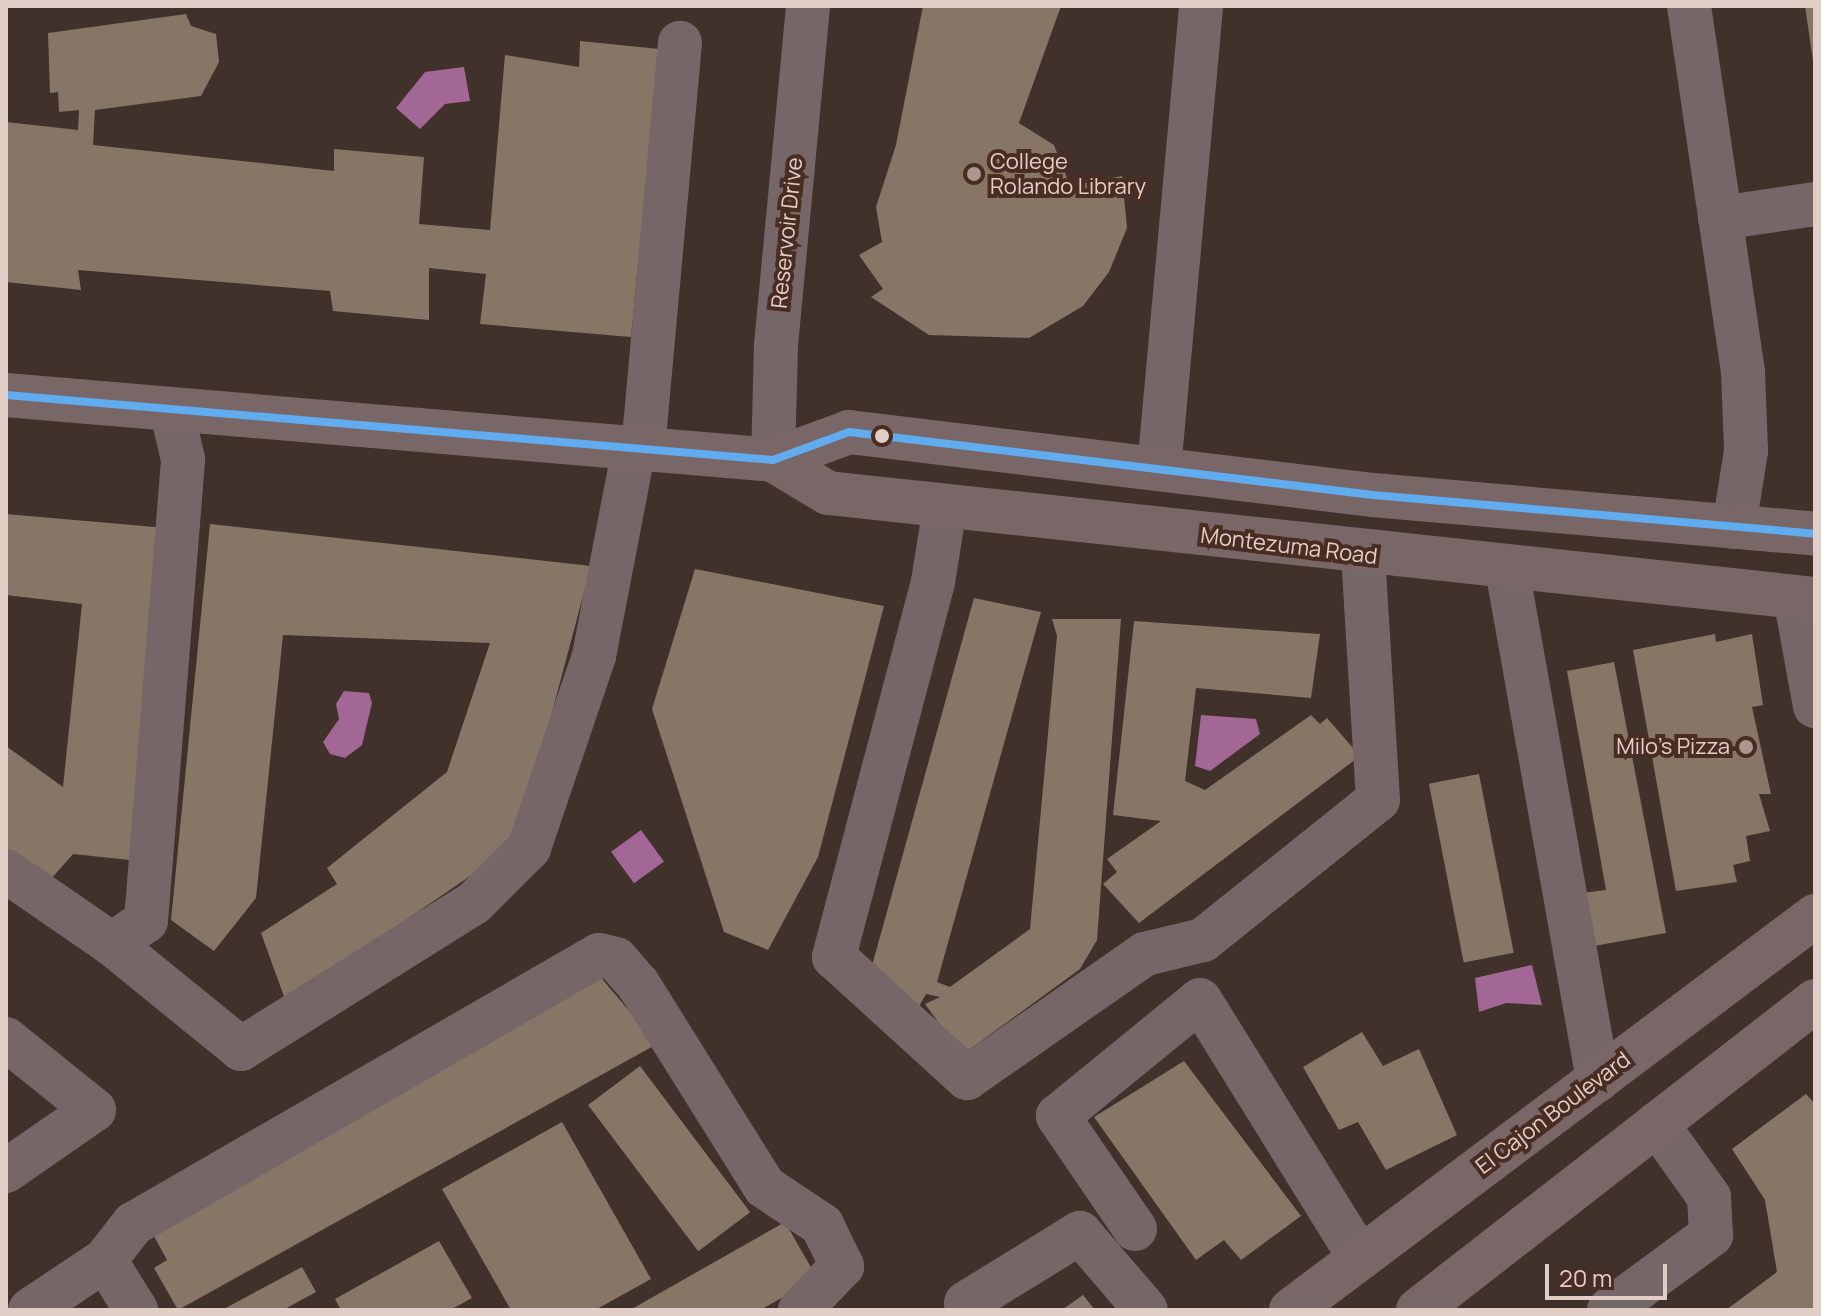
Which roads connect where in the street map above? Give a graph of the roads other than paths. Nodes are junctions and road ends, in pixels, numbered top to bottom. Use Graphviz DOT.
graph roads {
  1 [pos="808,6"];
  2 [pos="1201,6"];
  3 [pos="1689,6"];
  4 [pos="680,43"];
  5 [pos="1815,204"];
  6 [pos="1720,218"];
  7 [pos="6,395"];
  8 [pos="171,409"];
  9 [pos="638,448"];
  10 [pos="773,460"];
  11 [pos="1159,469"];
  12 [pos="945,507"];
  13 [pos="1734,527"];
  14 [pos="1815,534"];
  15 [pos="1352,553"];
  16 [pos="1507,569"];
  17 [pos="1805,598"];
  18 [pos="1815,706"];
  19 [pos="6,871"];
  20 [pos="1815,916"];
  21 [pos="112,944"];
  22 [pos="1815,1001"];
  23 [pos="6,1039"];
  24 [pos="1598,1080"];
  25 [pos="1657,1124"];
  26 [pos="6,1171"];
  27 [pos="1135,1229"];
  28 [pos="1360,1258"];
  29 [pos="105,1260"];
  30 [pos="966,1303"];
  31 [pos="1612,1309"];
  32 [pos="30,1310"];
  33 [pos="136,1310"];
  34 [pos="800,1310"];
  35 [pos="1146,1310"];
  36 [pos="1291,1310"];
  37 [pos="1418,1310"];
  1 -- 10 [label="street, Reservoir Drive"];
  2 -- 11 [label="street"];
  3 -- 6 [label="street"];
  4 -- 9 [label="street"];
  5 -- 6 [label="street"];
  6 -- 13 [label="street"];
  7 -- 8 [label="main road, Montezuma Road"];
  8 -- 9 [label="main road, Montezuma Road"];
  8 -- 21 [label="street"];
  9 -- 10 [label="main road, Montezuma Road"];
  9 -- 21 [label="street"];
  10 -- 11 [label="main road, Montezuma Road"];
  10 -- 12 [label="main road, Montezuma Road"];
  11 -- 13 [label="main road, Montezuma Road"];
  12 -- 15 [label="main road, Montezuma Road"];
  12 -- 15 [label="street"];
  13 -- 14 [label="main road, Montezuma Road"];
  13 -- 15 [label="main road"];
  15 -- 16 [label="main road, Montezuma Road"];
  16 -- 17 [label="main road, Montezuma Road"];
  16 -- 24 [label="street"];
  17 -- 18 [label="street"];
  19 -- 21 [label="street"];
  20 -- 24 [label="main road, El Cajon Boulevard"];
  22 -- 25 [label="main road"];
  23 -- 26 [label="street"];
  24 -- 28 [label="main road, El Cajon Boulevard"];
  25 -- 31 [label="street"];
  25 -- 37 [label="main road"];
  27 -- 28 [label="street"];
  28 -- 36 [label="main road, El Cajon Boulevard"];
  29 -- 32 [label="street"];
  29 -- 33 [label="street"];
  29 -- 34 [label="street"];
  30 -- 35 [label="street"];
}
